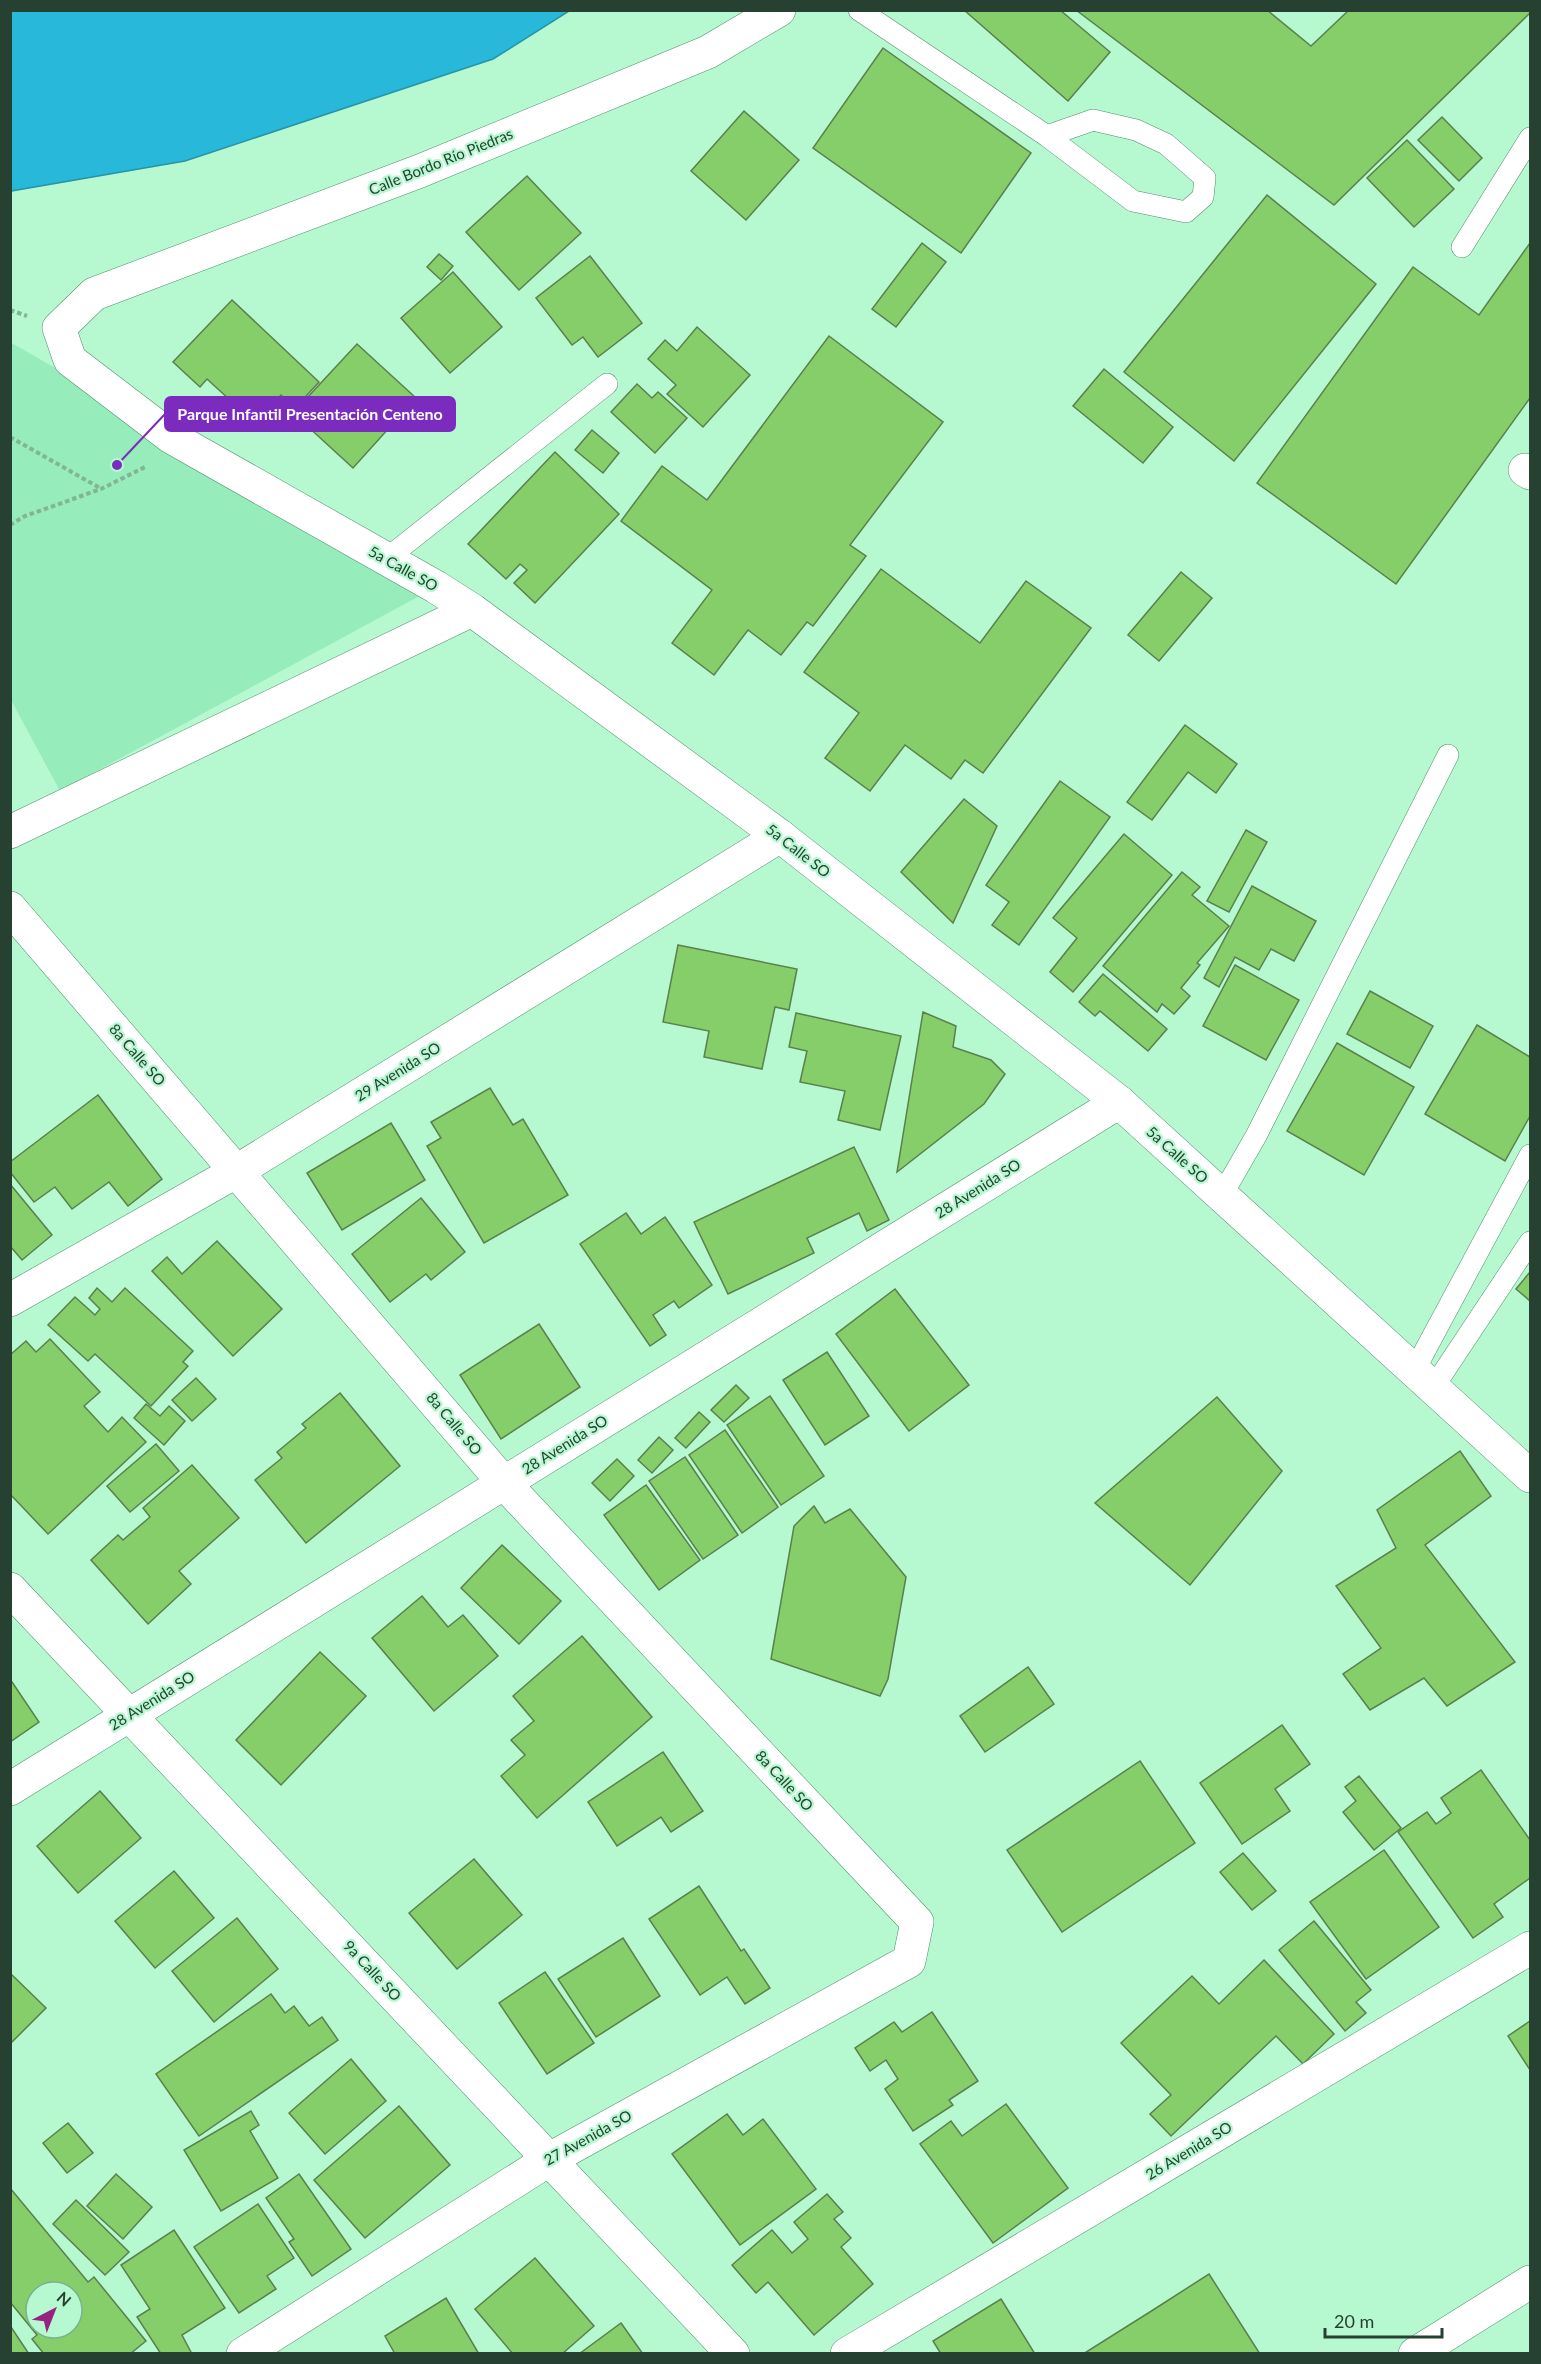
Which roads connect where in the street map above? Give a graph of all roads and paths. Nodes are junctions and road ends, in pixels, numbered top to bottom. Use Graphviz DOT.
graph roads {
  1 [pos="779,10"];
  2 [pos="859,10"];
  3 [pos="1047,136"];
  4 [pos="1530,138"];
  5 [pos="1462,247"];
  6 [pos="94,294"];
  7 [pos="607,384"];
  8 [pos="10,437"];
  9 [pos="186,447"];
  10 [pos="101,489"];
  11 [pos="10,525"];
  12 [pos="385,560"];
  13 [pos="472,610"];
  14 [pos="1448,755"];
  15 [pos="10,832"];
  16 [pos="780,836"];
  17 [pos="10,908"];
  18 [pos="1119,1102"];
  19 [pos="1530,1155"];
  20 [pos="237,1171"];
  21 [pos="1222,1195"];
  22 [pos="1530,1242"];
  23 [pos="10,1300"];
  24 [pos="1424,1379"];
  25 [pos="1530,1476"];
  26 [pos="504,1483"];
  27 [pos="10,1589"];
  28 [pos="129,1715"];
  29 [pos="10,1789"];
  30 [pos="917,1922"];
  31 [pos="1530,1948"];
  32 [pos="550,2159"];
  33 [pos="1530,2282"];
  34 [pos="243,2354"];
  35 [pos="733,2354"];
  36 [pos="848,2354"];
  37 [pos="1415,2354"];
  1 -- 6 [label="street, Calle Bordo Río Piedras"];
  2 -- 3 [label="lane"];
  3 -- 3 [label="lane"];
  4 -- 5 [label="lane"];
  6 -- 9 [label="street, 5a Calle SO"];
  7 -- 12 [label="lane"];
  8 -- 10 [label="path"];
  9 -- 10 [label="path"];
  9 -- 12 [label="street, 5a Calle SO"];
  10 -- 11 [label="path"];
  12 -- 13 [label="street, 5a Calle SO"];
  13 -- 15 [label="street"];
  13 -- 16 [label="street, 5a Calle SO"];
  14 -- 21 [label="lane"];
  16 -- 18 [label="street, 5a Calle SO"];
  16 -- 20 [label="street, 29 Avenida SO"];
  17 -- 20 [label="street, 8a Calle SO"];
  18 -- 21 [label="street, 5a Calle SO"];
  18 -- 26 [label="street, 28 Avenida SO"];
  19 -- 24 [label="lane"];
  20 -- 23 [label="street, 29 Avenida SO"];
  20 -- 26 [label="street, 8a Calle SO"];
  21 -- 24 [label="street, 5a Calle SO"];
  22 -- 24 [label="lane"];
  24 -- 25 [label="street, 5a Calle SO"];
  26 -- 28 [label="street, 28 Avenida SO"];
  26 -- 30 [label="street, 8a Calle SO"];
  27 -- 28 [label="street, 9a Calle SO"];
  28 -- 29 [label="street, 28 Avenida SO"];
  28 -- 32 [label="street, 9a Calle SO"];
  30 -- 32 [label="street, 27 Avenida SO"];
  31 -- 36 [label="street, 26 Avenida SO"];
  32 -- 34 [label="street, 27 Avenida SO"];
  32 -- 35 [label="street, 9a Calle SO"];
  33 -- 37 [label="street"];
}
